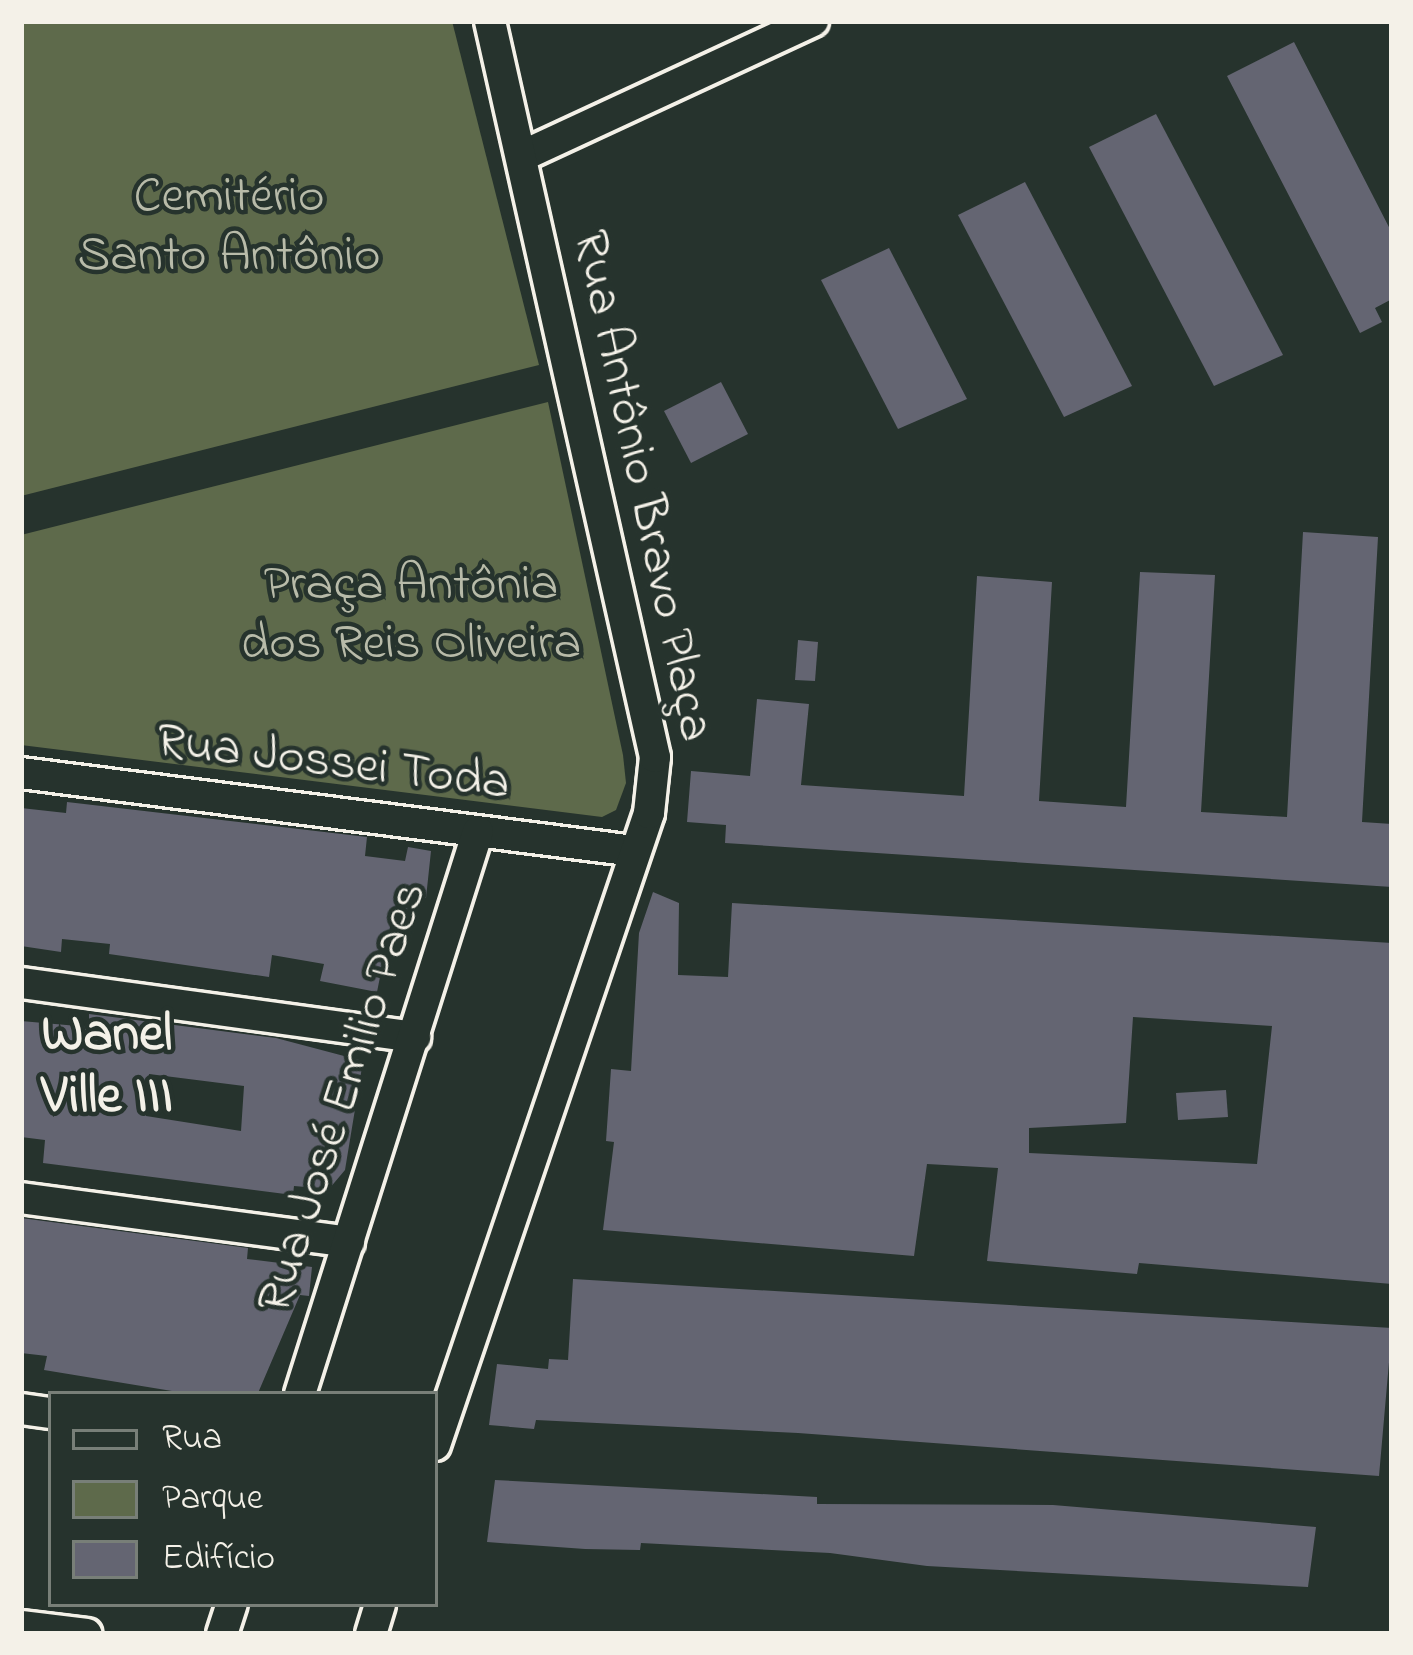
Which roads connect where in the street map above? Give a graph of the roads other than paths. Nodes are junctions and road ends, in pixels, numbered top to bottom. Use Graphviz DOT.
graph roads {
  1 [pos="490,21"];
  2 [pos="813,21"];
  3 [pos="522,156"];
  4 [pos="21,773"];
  5 [pos="478,831"];
  6 [pos="634,850"];
  7 [pos="21,982"];
  8 [pos="415,1037"];
  9 [pos="21,1198"];
  10 [pos="349,1242"];
  11 [pos="301,1391"];
  12 [pos="438,1436"];
  13 [pos="21,1626"];
  14 [pos="87,1634"];
  1 -- 3 [label="street, Rua Antônio Bravo Plaça"];
  2 -- 3 [label="street"];
  3 -- 6 [label="street, Rua Antônio Bravo Plaça"];
  4 -- 5 [label="street, Rua Jossei Toda"];
  5 -- 6 [label="street, Rua Jossei Toda"];
  5 -- 8 [label="street, Rua José Emilio Paes"];
  6 -- 12 [label="street, Rua Antônio Bravo Plaça"];
  7 -- 8 [label="street"];
  8 -- 10 [label="street, Rua José Emilio Paes"];
  9 -- 10 [label="street"];
  10 -- 11 [label="street, Rua José Emilio Paes"];
  13 -- 14 [label="street"];
}
